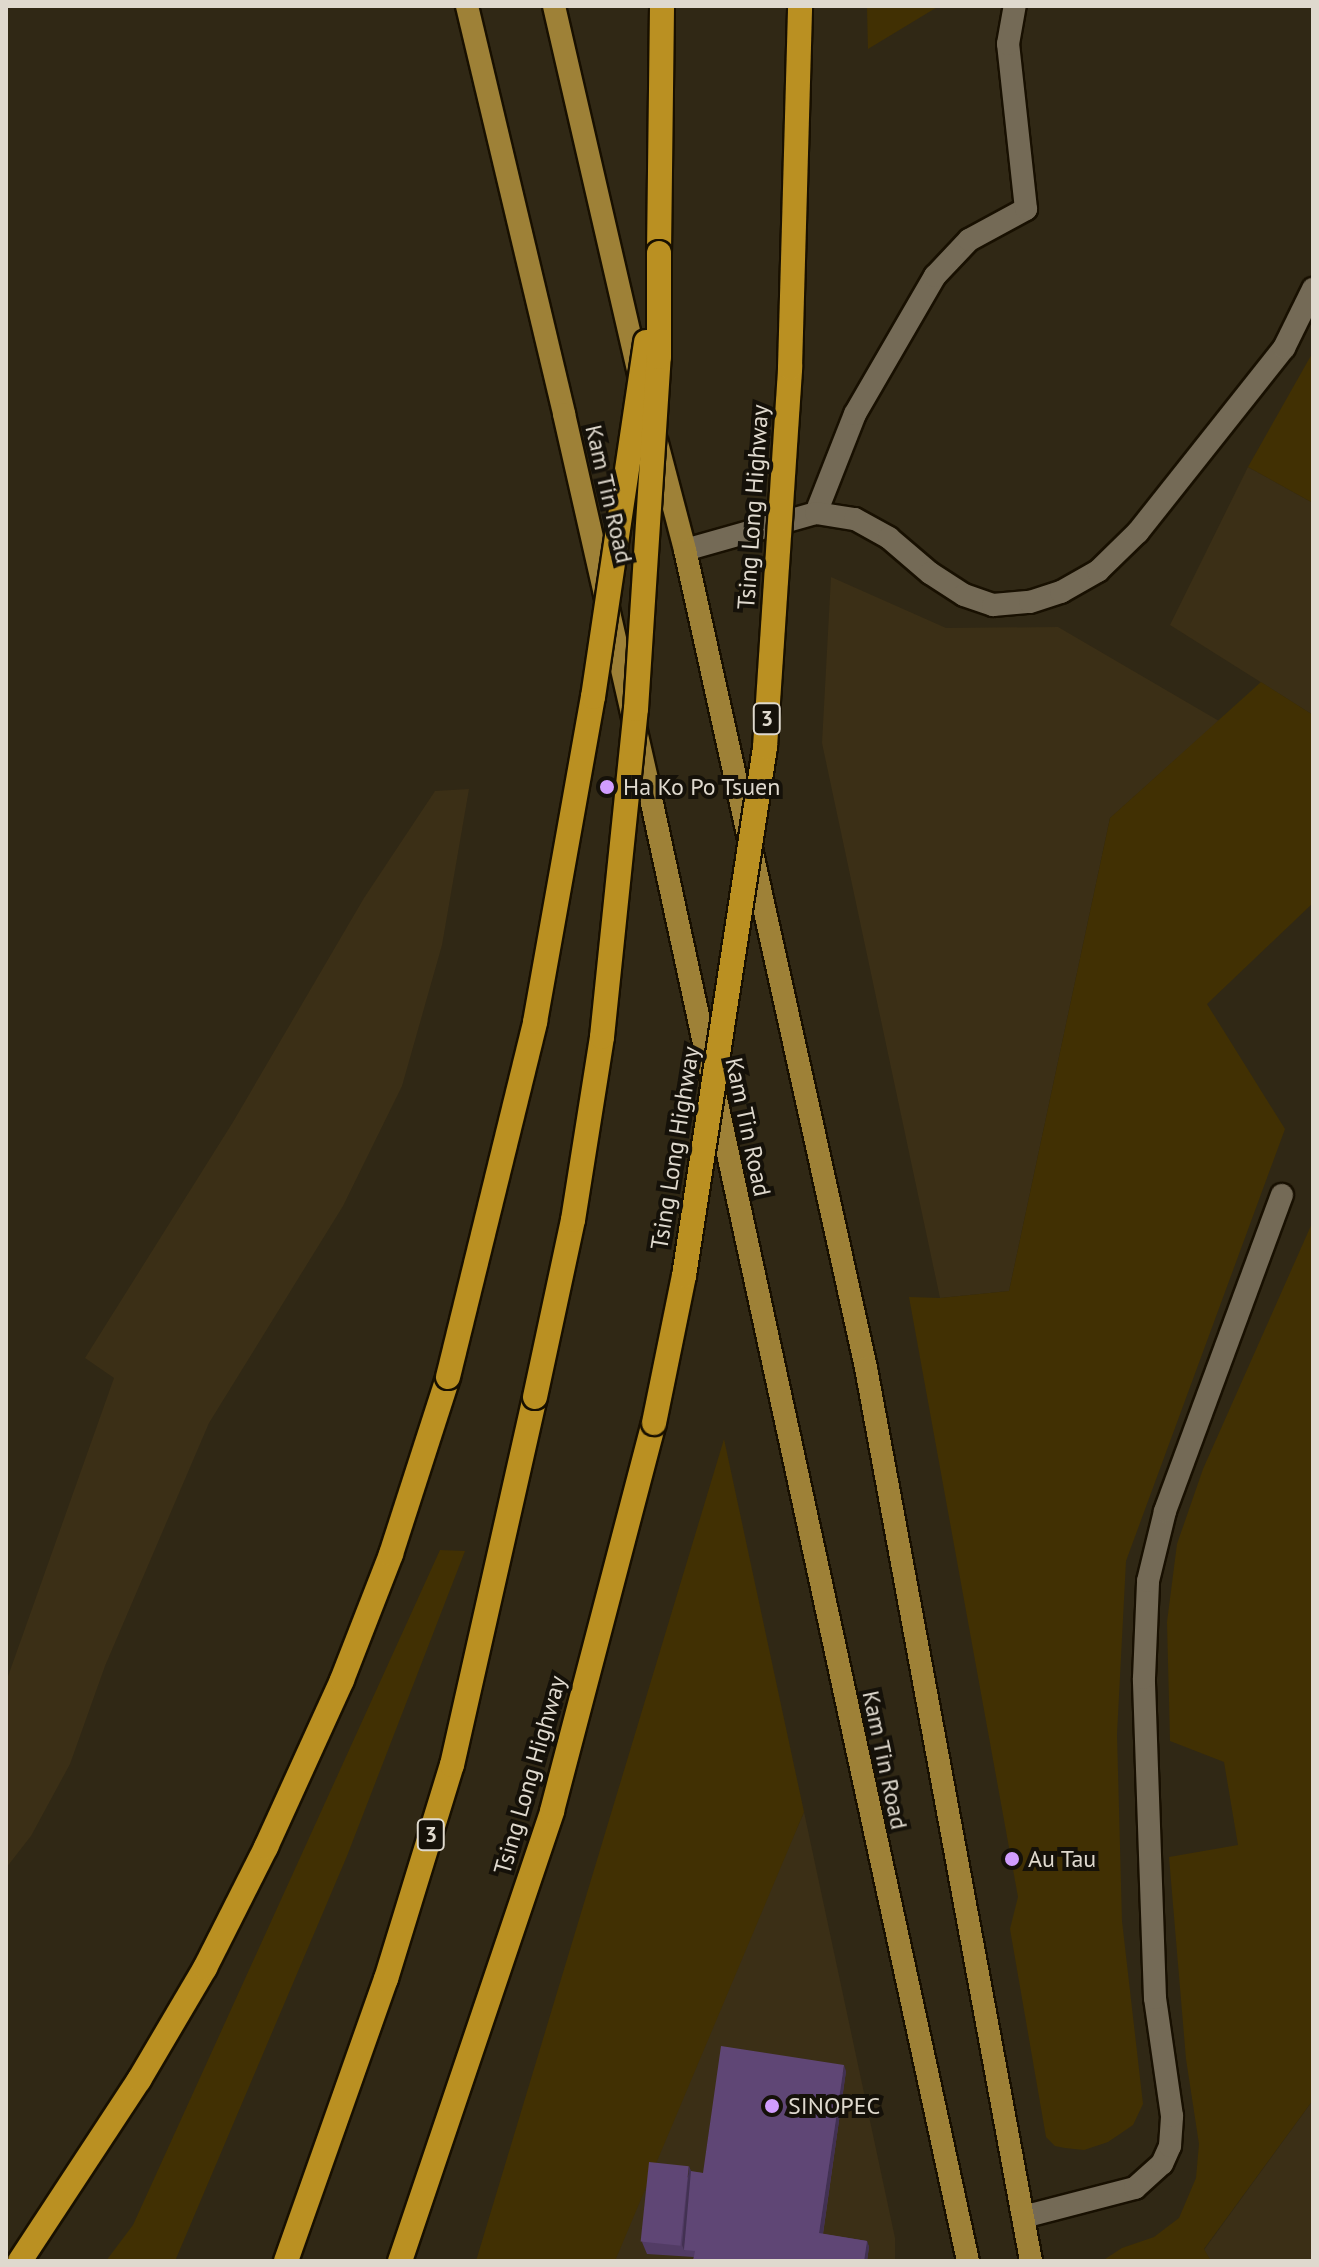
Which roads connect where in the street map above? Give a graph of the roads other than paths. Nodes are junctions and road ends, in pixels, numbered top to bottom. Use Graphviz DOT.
graph roads {
  1 [pos="467,6"];
  2 [pos="554,6"];
  3 [pos="662,6"];
  4 [pos="800,6"];
  5 [pos="1015,6"];
  6 [pos="659,253"];
  7 [pos="1313,289"];
  8 [pos="816,513"];
  9 [pos="685,550"];
  10 [pos="1282,1195"];
  11 [pos="1023,2217"];
  12 [pos="20,2261"];
  13 [pos="286,2261"];
  14 [pos="400,2261"];
  15 [pos="968,2261"];
  16 [pos="1031,2261"];
  1 -- 15 [label="main road, Kam Tin Road"];
  2 -- 9 [label="main road"];
  3 -- 6 [label="highway, 3"];
  4 -- 14 [label="highway, Tsing Long Highway / 3, bridge"];
  5 -- 8 [label="street"];
  6 -- 12 [label="highway, bridge"];
  6 -- 13 [label="highway, 3, bridge"];
  7 -- 8 [label="street"];
  8 -- 9 [label="street"];
  9 -- 11 [label="main road"];
  10 -- 11 [label="street"];
  11 -- 16 [label="main road"];
}
